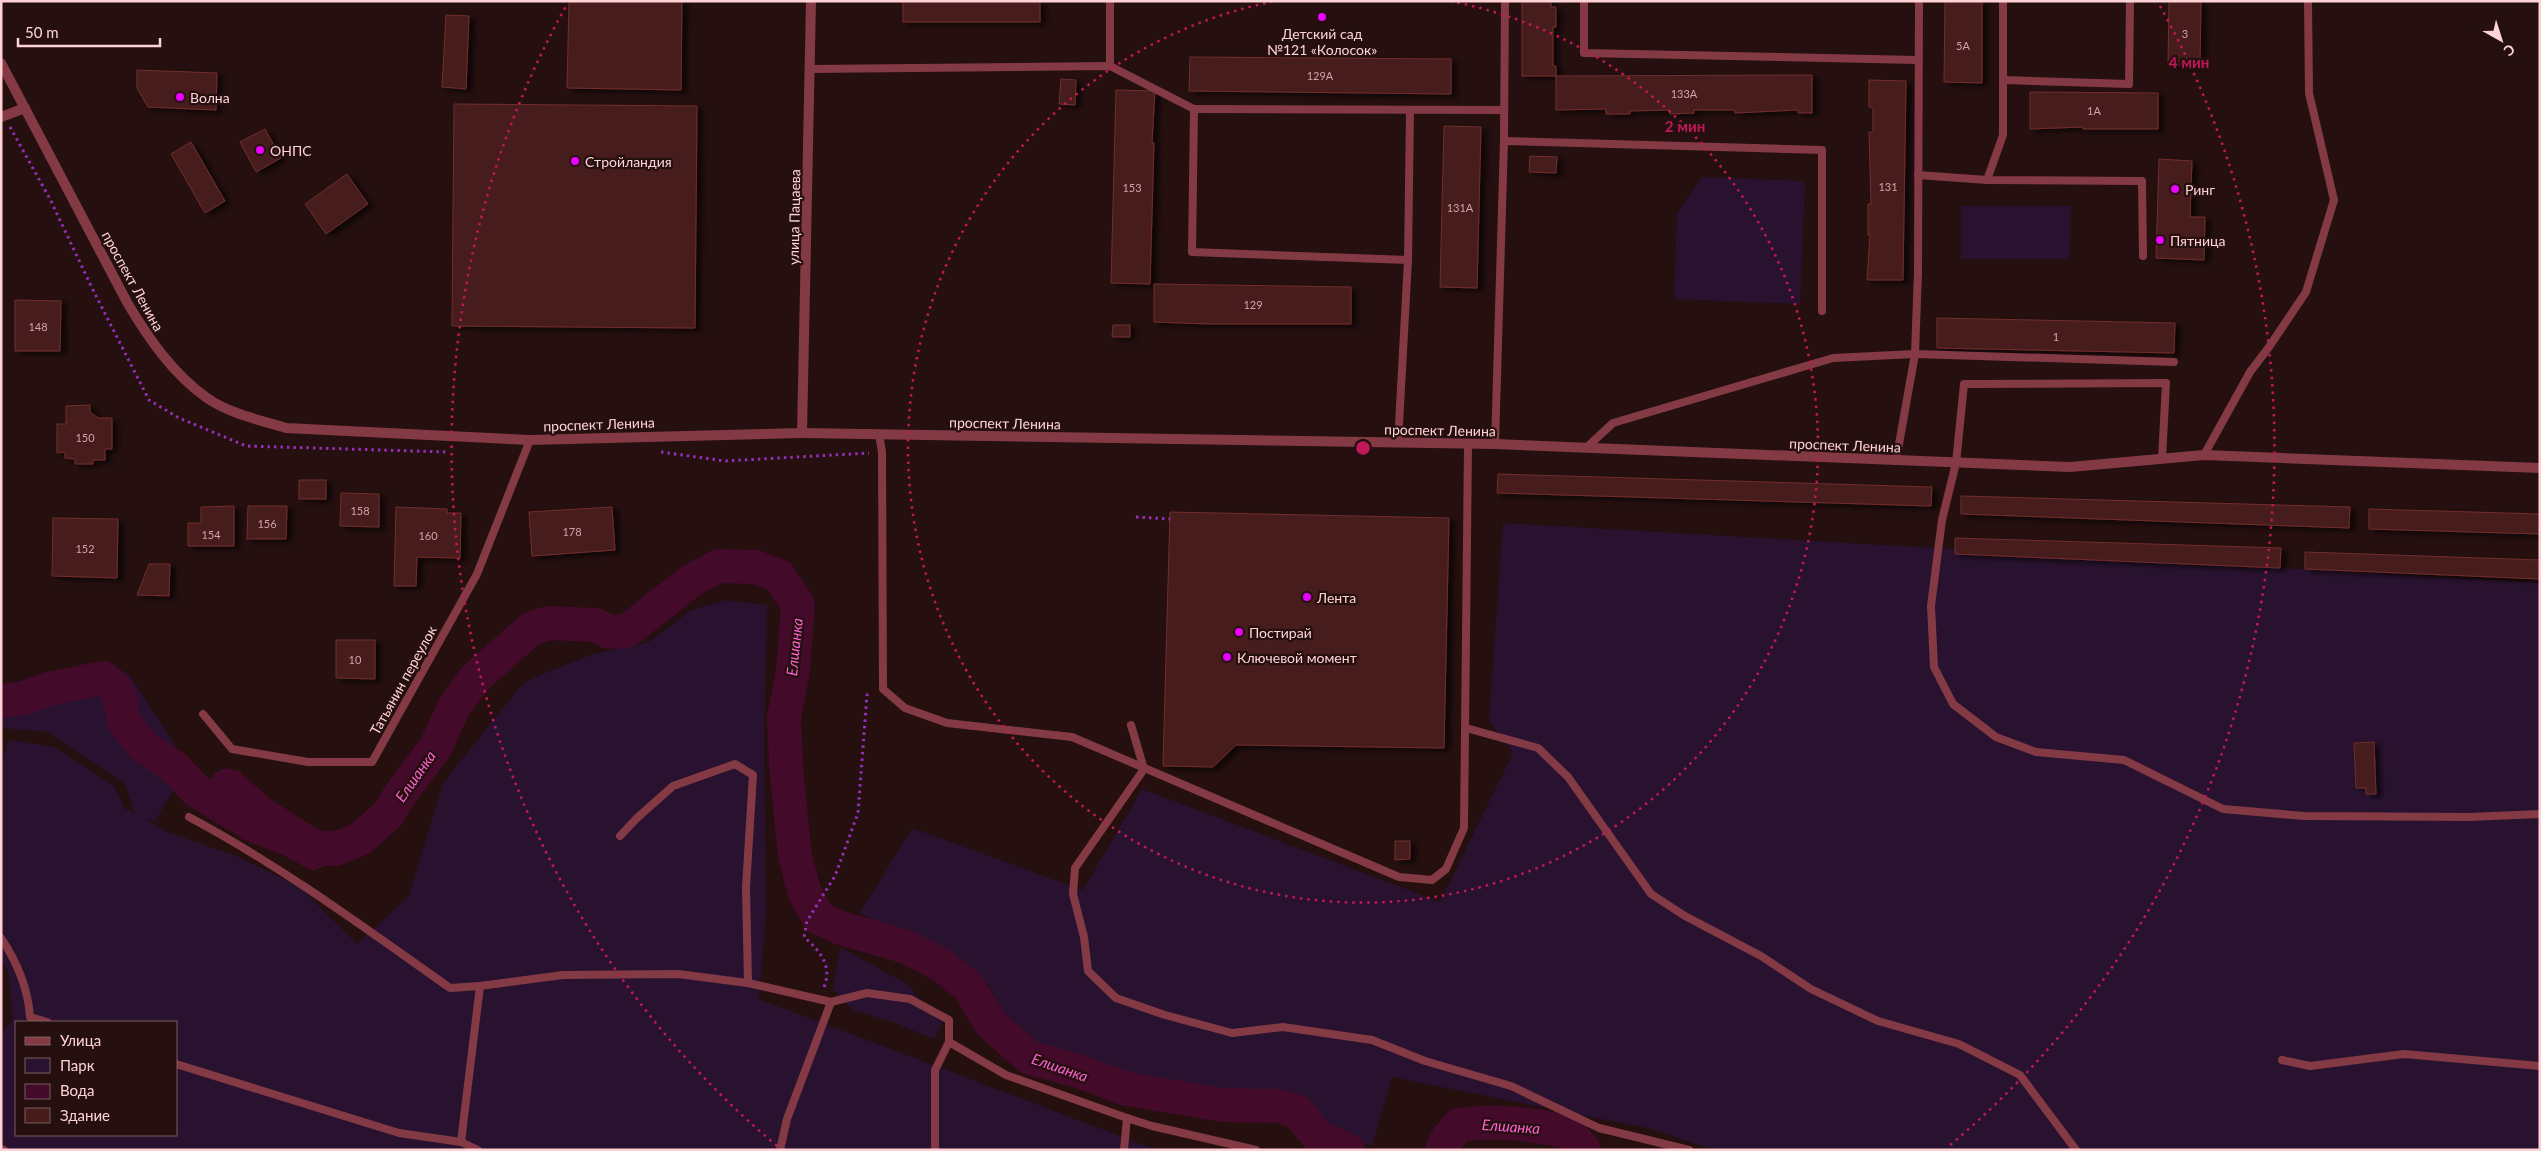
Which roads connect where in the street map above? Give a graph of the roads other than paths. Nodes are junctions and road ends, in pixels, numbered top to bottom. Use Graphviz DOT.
graph roads {
  1 [pos="811,1"];
  2 [pos="1110,1"];
  3 [pos="1505,1"];
  4 [pos="1584,1"];
  5 [pos="1919,1"];
  6 [pos="2003,1"];
  7 [pos="2130,1"];
  8 [pos="2308,1"];
  9 [pos="1918,60"];
  10 [pos="1,63"];
  11 [pos="1110,66"];
  12 [pos="810,69"];
  13 [pos="2004,80"];
  14 [pos="25,108"];
  15 [pos="1194,109"];
  16 [pos="1410,110"];
  17 [pos="1504,110"];
  18 [pos="2,117"];
  19 [pos="1504,141"];
  20 [pos="1918,175"];
  21 [pos="1987,180"];
  22 [pos="2143,256"];
  23 [pos="1408,260"];
  24 [pos="1822,312"];
  25 [pos="1915,354"];
  26 [pos="2174,362"];
  27 [pos="802,433"];
  28 [pos="879,434"];
  29 [pos="530,440"];
  30 [pos="1398,444"];
  31 [pos="1468,444"];
  32 [pos="1495,444"];
  33 [pos="1586,448"];
  34 [pos="2204,454"];
  35 [pos="2162,458"];
  36 [pos="1896,460"];
  37 [pos="1956,463"];
  38 [pos="2540,468"];
  39 [pos="203,714"];
  40 [pos="1131,725"];
  41 [pos="1466,728"];
  42 [pos="1144,769"];
  43 [pos="2540,814"];
  44 [pos="189,817"];
  45 [pos="620,836"];
  46 [pos="1,938"];
  47 [pos="748,982"];
  48 [pos="480,986"];
  49 [pos="828,1001"];
  50 [pos="44,1021"];
  51 [pos="949,1042"];
  52 [pos="2282,1060"];
  53 [pos="178,1065"];
  54 [pos="2540,1066"];
  55 [pos="1127,1118"];
  56 [pos="462,1142"];
  57 [pos="478,1150"];
  58 [pos="780,1150"];
  59 [pos="935,1150"];
  60 [pos="1124,1150"];
  61 [pos="1256,1150"];
  62 [pos="1689,1150"];
  63 [pos="2076,1150"];
  1 -- 12 [label="street, улица Пацаева"];
  2 -- 11 [label="lane"];
  3 -- 17 [label="lane"];
  4 -- 9 [label="lane"];
  5 -- 9 [label="lane"];
  6 -- 13 [label="lane"];
  7 -- 13 [label="lane"];
  8 -- 34 [label="lane"];
  9 -- 20 [label="lane"];
  10 -- 14 [label="street, проспект Ленина"];
  11 -- 12 [label="lane"];
  11 -- 15 [label="lane"];
  12 -- 27 [label="street, улица Пацаева"];
  13 -- 21 [label="lane"];
  14 -- 18 [label="street"];
  14 -- 29 [label="street, проспект Ленина"];
  15 -- 16 [label="lane"];
  15 -- 23 [label="lane"];
  16 -- 17 [label="lane"];
  16 -- 23 [label="lane"];
  17 -- 19 [label="lane"];
  19 -- 24 [label="lane"];
  19 -- 32 [label="lane"];
  20 -- 21 [label="lane"];
  20 -- 25 [label="lane"];
  21 -- 22 [label="lane"];
  23 -- 30 [label="lane"];
  25 -- 26 [label="lane"];
  25 -- 33 [label="lane"];
  25 -- 36 [label="lane"];
  27 -- 28 [label="street, проспект Ленина"];
  27 -- 29 [label="street, проспект Ленина"];
  28 -- 30 [label="street, проспект Ленина"];
  28 -- 42 [label="lane"];
  29 -- 39 [label="lane, Татьянин переулок"];
  30 -- 31 [label="street, проспект Ленина"];
  31 -- 32 [label="street, проспект Ленина"];
  31 -- 41 [label="lane"];
  32 -- 33 [label="street, проспект Ленина"];
  33 -- 36 [label="street, проспект Ленина"];
  34 -- 35 [label="street, проспект Ленина"];
  34 -- 38 [label="street, проспект Ленина"];
  35 -- 37 [label="street, проспект Ленина"];
  35 -- 37 [label="lane"];
  36 -- 37 [label="street, проспект Ленина"];
  37 -- 43 [label="lane"];
  40 -- 42 [label="lane"];
  41 -- 42 [label="lane"];
  41 -- 63 [label="lane"];
  42 -- 62 [label="lane"];
  44 -- 48 [label="lane"];
  45 -- 47 [label="lane"];
  46 -- 50 [label="lane"];
  47 -- 48 [label="lane"];
  47 -- 49 [label="lane"];
  48 -- 56 [label="lane"];
  49 -- 51 [label="lane"];
  49 -- 58 [label="lane"];
  51 -- 55 [label="lane"];
  51 -- 59 [label="lane"];
  52 -- 54 [label="lane"];
  53 -- 56 [label="lane"];
  55 -- 60 [label="lane"];
  55 -- 61 [label="lane"];
  56 -- 57 [label="lane"];
}
